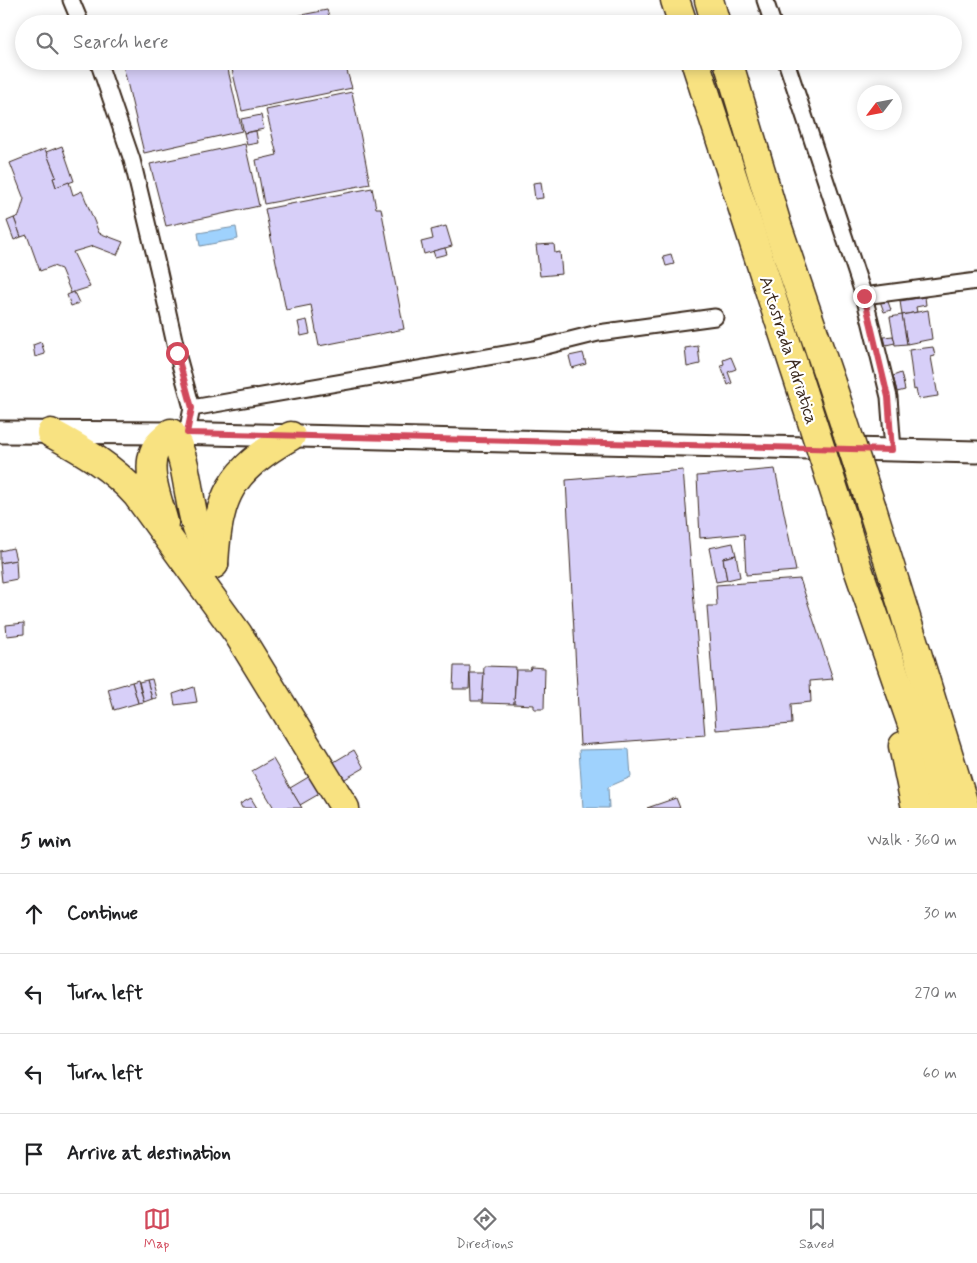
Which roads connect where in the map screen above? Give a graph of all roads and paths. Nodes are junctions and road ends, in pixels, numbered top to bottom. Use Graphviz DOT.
graph roads {
  1 [pos="71,0"];
  2 [pos="675,0"];
  3 [pos="709,0"];
  4 [pos="765,0"];
  5 [pos="78,15"];
  6 [pos="680,15"];
  7 [pos="713,15"];
  8 [pos="770,15"];
  9 [pos="101,70"];
  10 [pos="698,70"];
  11 [pos="731,70"];
  12 [pos="789,70"];
  13 [pos="977,281"];
  14 [pos="864,296"];
  15 [pos="715,318"];
  16 [pos="192,408"];
  17 [pos="0,432"];
  18 [pos="51,433"];
  19 [pos="179,433"];
  20 [pos="290,436"];
  21 [pos="892,450"];
  22 [pos="977,452"];
  23 [pos="168,537"];
  24 [pos="214,564"];
  25 [pos="857,566"];
  26 [pos="238,634"];
  27 [pos="346,808"];
  28 [pos="916,808"];
  29 [pos="941,808"];
  30 [pos="965,808"];
  1 -- 5 [label="street"];
  2 -- 6 [label="highway"];
  3 -- 7 [label="highway"];
  4 -- 8 [label="street"];
  9 -- 16 [label="street"];
  10 -- 25 [label="highway, Autostrada Adriatica, bridge"];
  11 -- 30 [label="highway, Autostrada Adriatica, bridge"];
  12 -- 14 [label="street"];
  13 -- 14 [label="street"];
  14 -- 21 [label="street"];
  15 -- 16 [label="street"];
  16 -- 19 [label="street"];
  17 -- 18 [label="main road"];
  18 -- 19 [label="main road"];
  18 -- 23 [label="highway"];
  19 -- 20 [label="main road"];
  19 -- 23 [label="highway"];
  19 -- 24 [label="highway"];
  20 -- 21 [label="main road"];
  20 -- 24 [label="highway"];
  21 -- 22 [label="main road"];
  23 -- 26 [label="highway"];
  24 -- 26 [label="highway"];
  25 -- 28 [label="highway"];
  25 -- 29 [label="highway, Autostrada Adriatica"];
  26 -- 27 [label="highway"];
}
